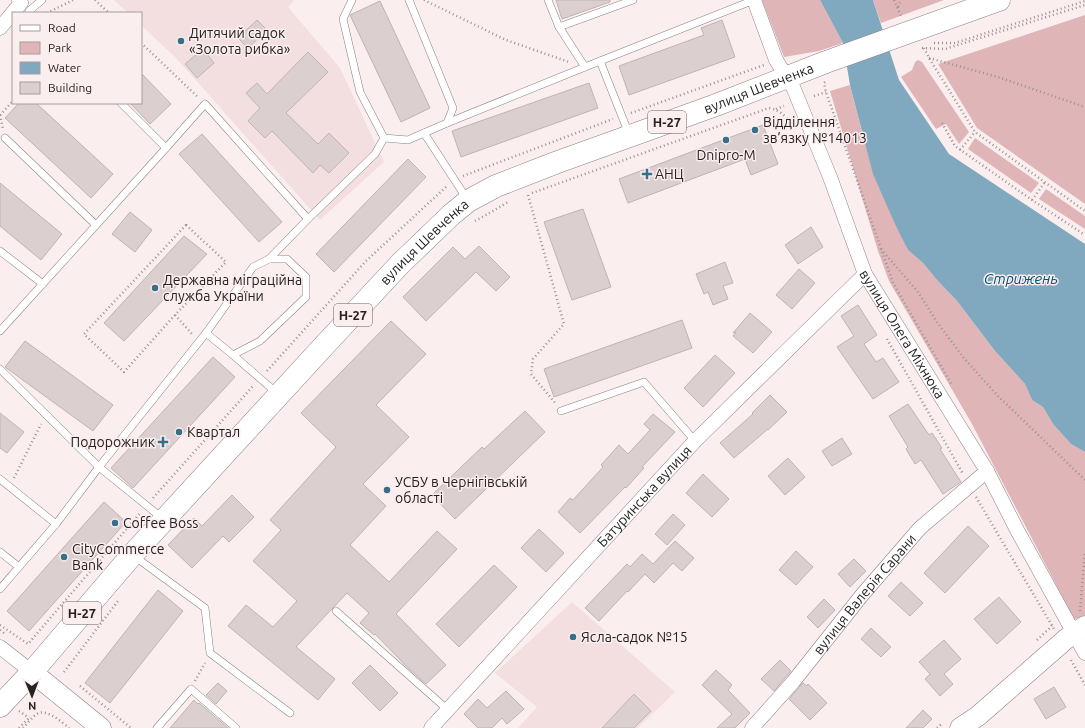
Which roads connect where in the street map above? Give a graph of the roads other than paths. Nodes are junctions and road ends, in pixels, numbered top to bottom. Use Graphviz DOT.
graph roads {
  1 [pos="42,0"];
  2 [pos="352,0"];
  3 [pos="409,0"];
  4 [pos="548,0"];
  5 [pos="633,0"];
  6 [pos="754,0"];
  7 [pos="999,0"];
  8 [pos="25,7"];
  9 [pos="12,18"];
  10 [pos="559,27"];
  11 [pos="0,28"];
  12 [pos="600,61"];
  13 [pos="585,67"];
  14 [pos="787,77"];
  15 [pos="122,104"];
  16 [pos="447,123"];
  17 [pos="626,126"];
  18 [pos="424,134"];
  19 [pos="5,138"];
  20 [pos="384,138"];
  21 [pos="166,148"];
  22 [pos="468,201"];
  23 [pos="308,219"];
  24 [pos="96,225"];
  25 [pos="0,251"];
  26 [pos="269,259"];
  27 [pos="865,274"];
  28 [pos="43,284"];
  29 [pos="0,332"];
  30 [pos="206,333"];
  31 [pos="233,355"];
  32 [pos="0,369"];
  33 [pos="279,395"];
  34 [pos="561,410"];
  35 [pos="695,441"];
  36 [pos="99,467"];
  37 [pos="987,471"];
  38 [pos="0,479"];
  39 [pos="164,519"];
  40 [pos="56,524"];
  41 [pos="0,552"];
  42 [pos="132,555"];
  43 [pos="19,567"];
  44 [pos="0,589"];
  45 [pos="336,611"];
  46 [pos="1080,630"];
  47 [pos="0,647"];
  48 [pos="1085,653"];
  49 [pos="32,672"];
  50 [pos="0,706"];
  51 [pos="448,710"];
  52 [pos="290,713"];
  53 [pos="973,722"];
  54 [pos="102,728"];
  55 [pos="157,728"];
  56 [pos="236,728"];
  57 [pos="431,728"];
  58 [pos="752,728"];
  59 [pos="960,728"];
  1 -- 8 [label="lane"];
  2 -- 20 [label="lane"];
  3 -- 16 [label="lane"];
  4 -- 10 [label="lane"];
  5 -- 10 [label="lane"];
  6 -- 12 [label="lane"];
  6 -- 14 [label="street, вулиця Олега Міхнюка"];
  7 -- 14 [label="main road, вулиця Шевченка / Н-27"];
  9 -- 11 [label="street"];
  10 -- 13 [label="lane"];
  12 -- 13 [label="lane"];
  12 -- 17 [label="lane"];
  13 -- 16 [label="lane"];
  14 -- 17 [label="main road, вулиця Шевченка / Н-27"];
  14 -- 27 [label="street, вулиця Олега Міхнюка"];
  15 -- 21 [label="lane"];
  16 -- 18 [label="lane"];
  17 -- 22 [label="main road, вулиця Шевченка / Н-27"];
  18 -- 20 [label="lane"];
  18 -- 22 [label="lane"];
  19 -- 24 [label="lane"];
  20 -- 23 [label="lane"];
  21 -- 23 [label="lane"];
  21 -- 24 [label="lane"];
  22 -- 33 [label="main road, вулиця Шевченка / Н-27"];
  23 -- 26 [label="lane"];
  24 -- 28 [label="lane"];
  25 -- 28 [label="lane"];
  26 -- 30 [label="lane"];
  26 -- 31 [label="lane"];
  27 -- 35 [label="street, Батуринська вулиця"];
  27 -- 37 [label="street, вулиця Олега Міхнюка"];
  28 -- 29 [label="lane"];
  30 -- 31 [label="lane"];
  30 -- 36 [label="lane"];
  31 -- 33 [label="lane"];
  32 -- 36 [label="lane"];
  33 -- 39 [label="main road, вулиця Шевченка / Н-27"];
  34 -- 35 [label="lane"];
  35 -- 51 [label="street, Батуринська вулиця"];
  36 -- 39 [label="lane"];
  36 -- 40 [label="lane"];
  37 -- 46 [label="street, вулиця Олега Міхнюка"];
  37 -- 58 [label="street, вулиця Валерія Сарани"];
  38 -- 40 [label="lane"];
  39 -- 42 [label="main road, вулиця Шевченка / Н-27"];
  40 -- 43 [label="lane"];
  41 -- 43 [label="lane"];
  42 -- 49 [label="main road, вулиця Шевченка / Н-27"];
  42 -- 52 [label="lane"];
  43 -- 44 [label="lane"];
  45 -- 51 [label="lane"];
  46 -- 48 [label="street, вулиця Олега Міхнюка"];
  46 -- 53 [label="street"];
  47 -- 49 [label="street"];
  49 -- 50 [label="main road, вулиця Шевченка / Н-27"];
  49 -- 54 [label="street"];
  51 -- 57 [label="street, Батуринська вулиця"];
  53 -- 59 [label="street"];
  55 -- 56 [label="lane"];
}
